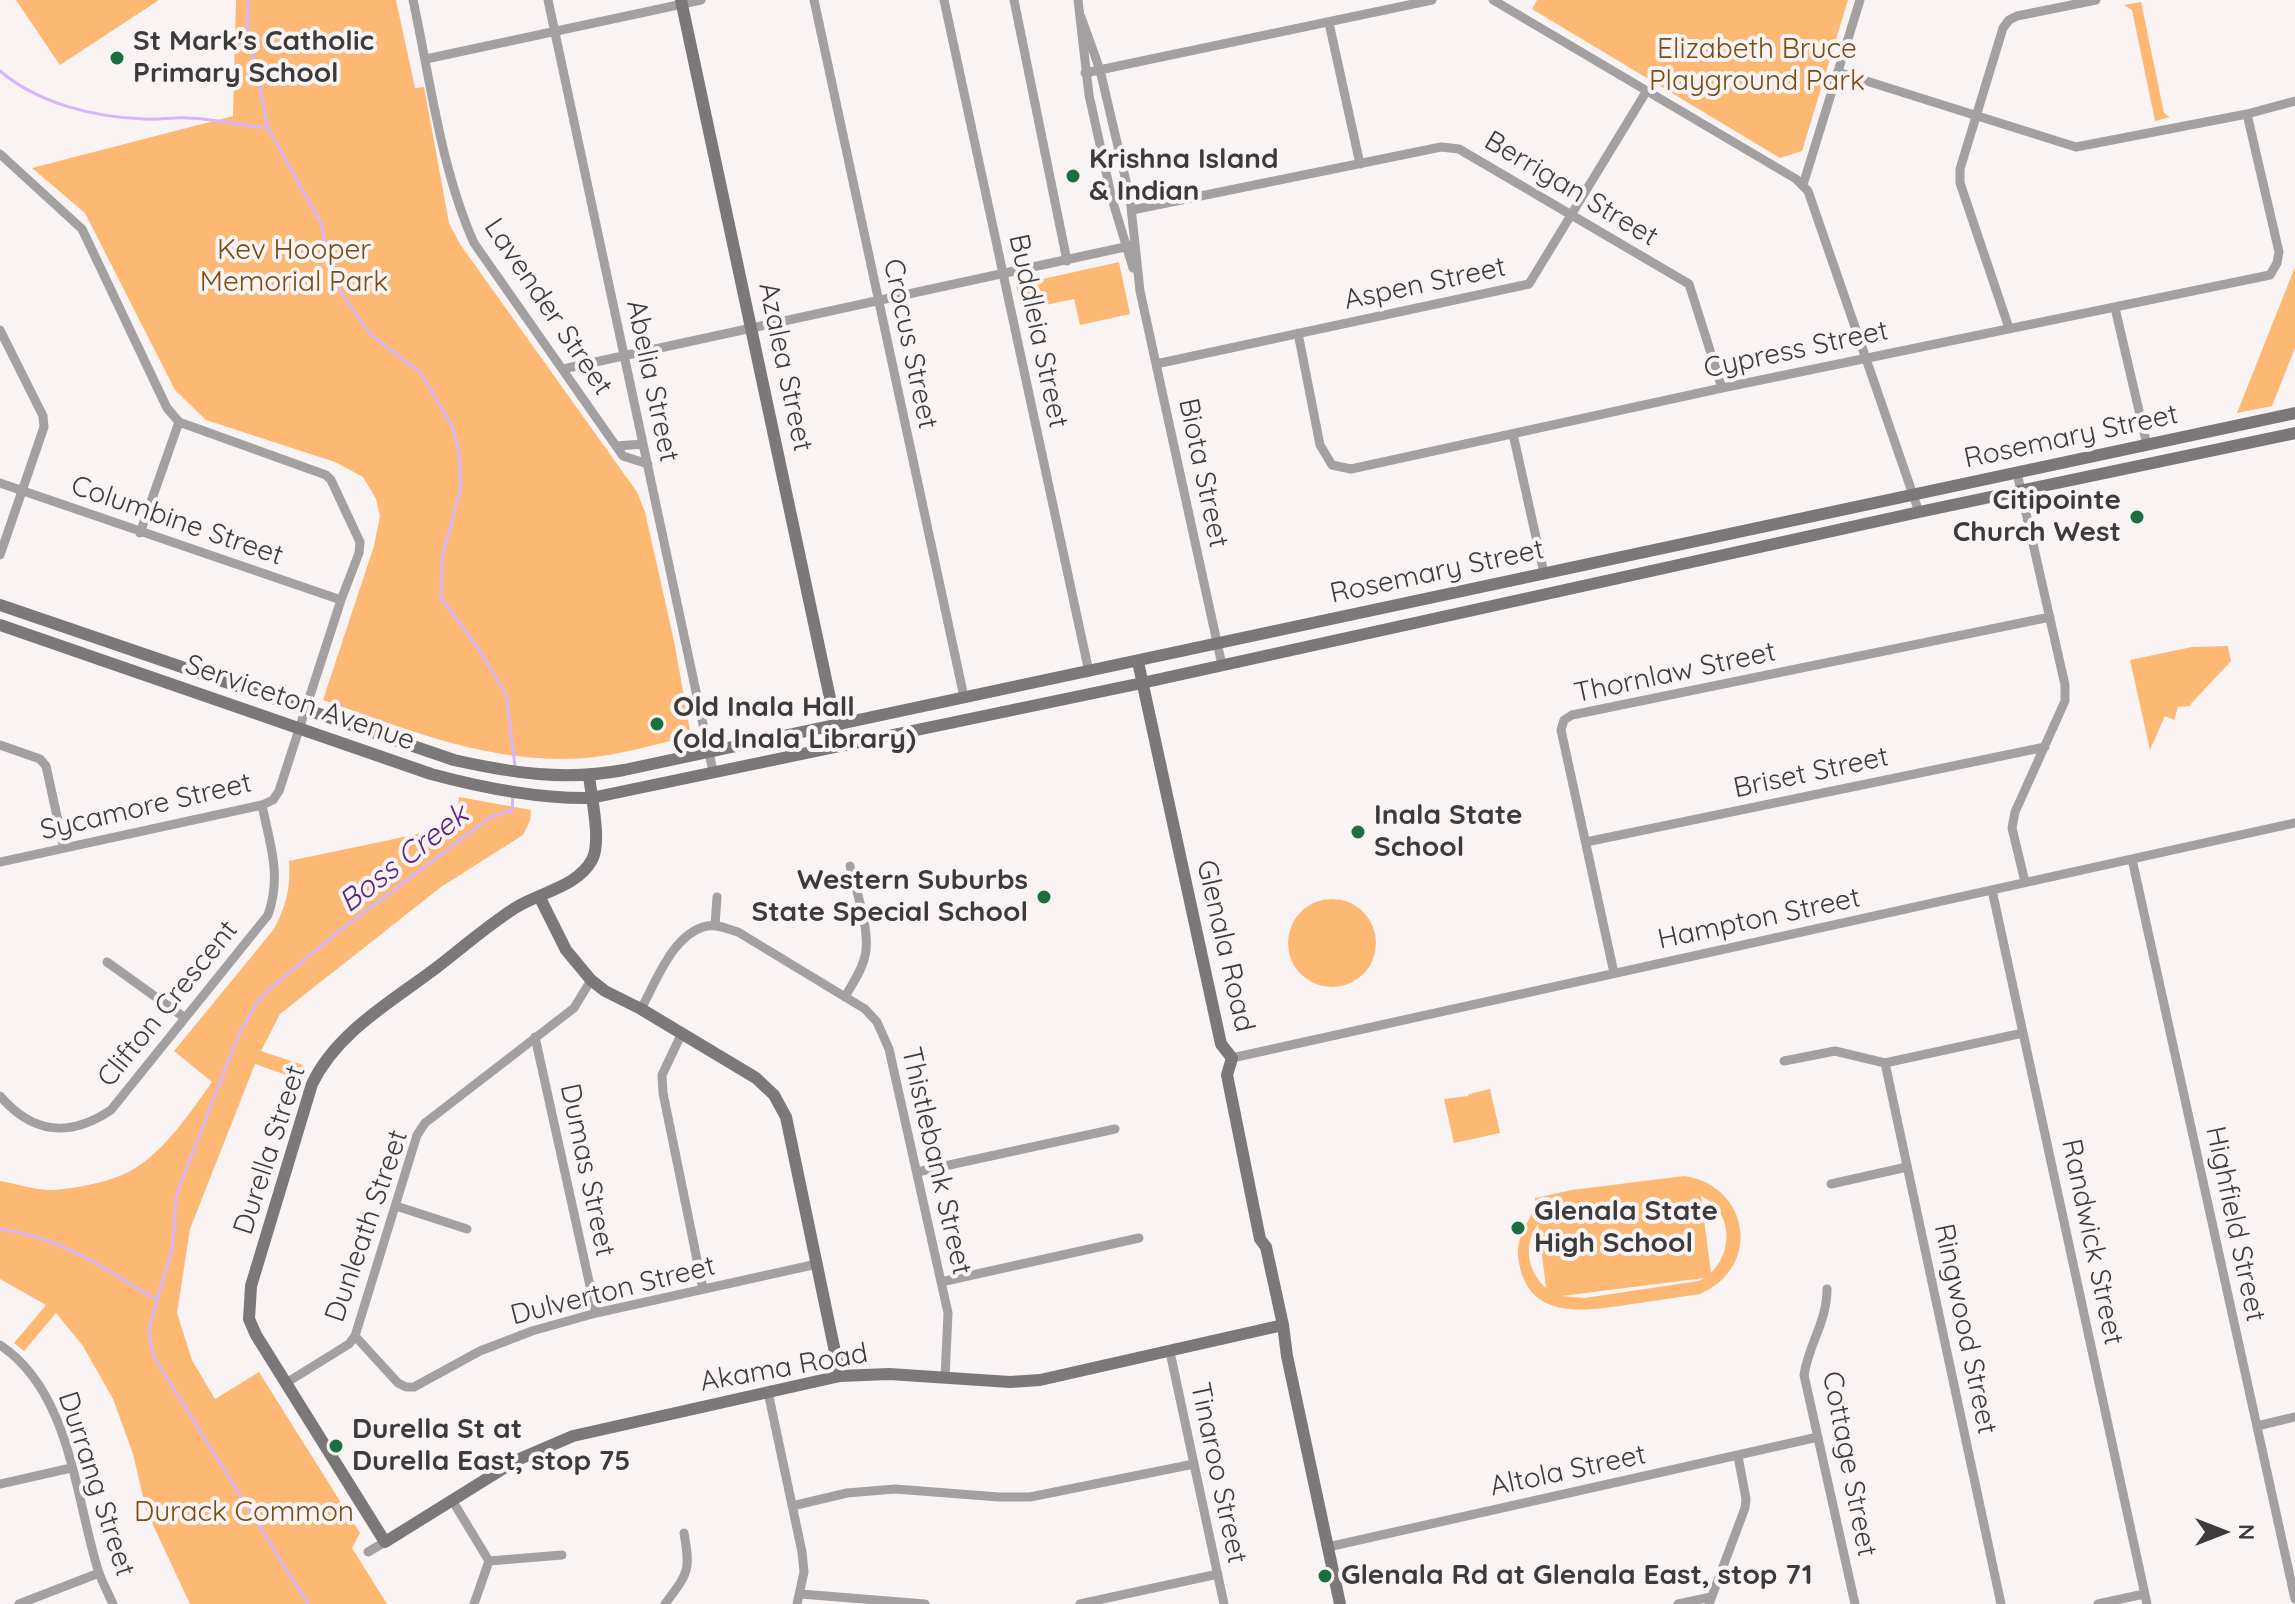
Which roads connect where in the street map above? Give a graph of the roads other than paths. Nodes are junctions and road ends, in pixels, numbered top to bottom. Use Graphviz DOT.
graph roads {
  1 [pos="413,0"];
  2 [pos="548,0"];
  3 [pos="701,0"];
  4 [pos="814,0"];
  5 [pos="944,0"];
  6 [pos="1014,0"];
  7 [pos="1078,0"];
  8 [pos="1432,0"];
  9 [pos="1493,0"];
  10 [pos="1520,0"];
  11 [pos="1860,0"];
  12 [pos="2091,1"];
  13 [pos="681,2"];
  14 [pos="1514,12"];
  15 [pos="1081,17"];
  16 [pos="1329,23"];
  17 [pos="555,31"];
  18 [pos="426,59"];
  19 [pos="1100,70"];
  20 [pos="1838,72"];
  21 [pos="1085,73"];
  22 [pos="1646,92"];
  23 [pos="2295,101"];
  24 [pos="2247,114"];
  25 [pos="1976,115"];
  26 [pos="1,157"];
  27 [pos="1360,164"];
  28 [pos="1803,185"];
  29 [pos="1132,210"];
  30 [pos="1570,215"];
  31 [pos="1130,247"];
  32 [pos="1067,261"];
  33 [pos="1004,275"];
  34 [pos="878,302"];
  35 [pos="2115,308"];
  36 [pos="2009,328"];
  37 [pos="752,329"];
  38 [pos="0,330"];
  39 [pos="1298,333"];
  40 [pos="625,356"];
  41 [pos="1866,358"];
  42 [pos="1156,364"];
  43 [pos="563,369"];
  44 [pos="1722,388"];
  45 [pos="2295,413"];
  46 [pos="179,422"];
  47 [pos="2250,423"];
  48 [pos="2295,433"];
  49 [pos="1513,434"];
  50 [pos="2253,442"];
  51 [pos="643,444"];
  52 [pos="2147,445"];
  53 [pos="616,446"];
  54 [pos="648,464"];
  55 [pos="2017,473"];
  56 [pos="0,483"];
  57 [pos="22,490"];
  58 [pos="2021,491"];
  59 [pos="1913,494"];
  60 [pos="1919,512"];
  61 [pos="140,533"];
  62 [pos="0,555"];
  63 [pos="1544,573"];
  64 [pos="341,600"];
  65 [pos="0,605"];
  66 [pos="2050,617"];
  67 [pos="0,625"];
  68 [pos="1217,644"];
  69 [pos="1138,662"];
  70 [pos="1222,665"];
  71 [pos="1089,672"];
  72 [pos="1142,683"];
  73 [pos="964,697"];
  74 [pos="304,710"];
  75 [pos="836,723"];
  76 [pos="300,728"];
  77 [pos="0,745"];
  78 [pos="840,745"];
  79 [pos="2045,747"];
  80 [pos="709,751"];
  81 [pos="713,771"];
  82 [pos="589,775"];
  83 [pos="591,798"];
  84 [pos="262,805"];
  85 [pos="2295,823"];
  86 [pos="1586,842"];
  87 [pos="64,848"];
  88 [pos="2132,859"];
  89 [pos="0,862"];
  90 [pos="850,866"];
  91 [pos="2025,882"];
  92 [pos="1992,890"];
  93 [pos="539,896"];
  94 [pos="717,897"];
  95 [pos="715,926"];
  96 [pos="107,962"];
  97 [pos="1614,973"];
  98 [pos="591,980"];
  99 [pos="845,997"];
  100 [pos="641,1009"];
  101 [pos="185,1018"];
  102 [pos="2023,1033"];
  103 [pos="681,1035"];
  104 [pos="535,1037"];
  105 [pos="1232,1058"];
  106 [pos="1784,1061"];
  107 [pos="1885,1063"];
  108 [pos="0,1096"];
  109 [pos="1115,1129"];
  110 [pos="1907,1167"];
  111 [pos="917,1172"];
  112 [pos="1831,1184"];
  113 [pos="396,1206"];
  114 [pos="467,1229"];
  115 [pos="1139,1238"];
  116 [pos="817,1264"];
  117 [pos="941,1282"];
  118 [pos="703,1289"];
  119 [pos="1827,1289"];
  120 [pos="596,1313"];
  121 [pos="1280,1326"];
  122 [pos="355,1336"];
  123 [pos="0,1345"];
  124 [pos="1170,1352"];
  125 [pos="840,1376"];
  126 [pos="945,1378"];
  127 [pos="286,1383"];
  128 [pos="768,1392"];
  129 [pos="2295,1417"];
  130 [pos="2257,1426"];
  131 [pos="1818,1437"];
  132 [pos="1738,1456"];
  133 [pos="1194,1464"];
  134 [pos="71,1468"];
  135 [pos="0,1484"];
  136 [pos="452,1500"];
  137 [pos="792,1506"];
  138 [pos="684,1533"];
  139 [pos="385,1542"];
  140 [pos="1328,1547"];
  141 [pos="368,1552"];
  142 [pos="562,1555"];
  143 [pos="489,1561"];
  144 [pos="99,1573"];
  145 [pos="1218,1574"];
  146 [pos="799,1599"];
  147 [pos="2146,1599"];
  148 [pos="2295,1599"];
  149 [pos="1710,1600"];
  150 [pos="1110,1601"];
  151 [pos="901,1603"];
  152 [pos="19,1604"];
  153 [pos="113,1604"];
  154 [pos="474,1604"];
  155 [pos="665,1604"];
  156 [pos="925,1604"];
  157 [pos="1080,1604"];
  158 [pos="1224,1604"];
  159 [pos="1340,1604"];
  160 [pos="1678,1604"];
  161 [pos="1855,1604"];
  162 [pos="2001,1604"];
  163 [pos="2098,1604"];
  1 -- 18 [label="street, Lavender Street"];
  2 -- 17 [label="street, Abelia Street"];
  3 -- 13 [label="street"];
  4 -- 34 [label="street, Crocus Street"];
  5 -- 33 [label="street, Buddleia Street"];
  6 -- 32 [label="street"];
  7 -- 15 [label="street, Biota Street"];
  8 -- 16 [label="street"];
  9 -- 14 [label="street"];
  10 -- 14 [label="street"];
  11 -- 20 [label="street"];
  12 -- 25 [label="street"];
  13 -- 17 [label="street"];
  13 -- 37 [label="main road, Azalea Street"];
  14 -- 22 [label="street"];
  15 -- 19 [label="street, Biota Street"];
  15 -- 21 [label="street, Biota Street"];
  16 -- 19 [label="street"];
  16 -- 27 [label="street"];
  17 -- 18 [label="street"];
  17 -- 40 [label="street, Abelia Street"];
  18 -- 43 [label="street, Lavender Street"];
  19 -- 21 [label="street"];
  19 -- 29 [label="street, Biota Street"];
  20 -- 25 [label="street"];
  20 -- 28 [label="street"];
  21 -- 31 [label="street, Biota Street"];
  22 -- 28 [label="street"];
  22 -- 30 [label="street, Aspen Street"];
  23 -- 24 [label="street"];
  24 -- 25 [label="street"];
  24 -- 35 [label="street, Cypress Street"];
  25 -- 36 [label="street"];
  26 -- 46 [label="street"];
  27 -- 29 [label="street, Berrigan Street"];
  27 -- 30 [label="street, Berrigan Street"];
  28 -- 41 [label="street"];
  29 -- 31 [label="street, Biota Street"];
  30 -- 39 [label="street, Aspen Street"];
  30 -- 44 [label="street, Berrigan Street"];
  31 -- 32 [label="street"];
  31 -- 42 [label="street, Biota Street"];
  32 -- 33 [label="street"];
  33 -- 34 [label="street"];
  33 -- 71 [label="street, Buddleia Street"];
  34 -- 37 [label="street"];
  34 -- 73 [label="street, Crocus Street"];
  35 -- 36 [label="street, Cypress Street"];
  35 -- 52 [label="street"];
  36 -- 41 [label="street, Cypress Street"];
  37 -- 40 [label="street"];
  37 -- 75 [label="main road, Azalea Street"];
  38 -- 57 [label="street"];
  39 -- 42 [label="street, Aspen Street"];
  39 -- 49 [label="street, Cypress Street"];
  40 -- 43 [label="street"];
  40 -- 51 [label="street, Abelia Street"];
  41 -- 44 [label="street, Cypress Street"];
  41 -- 59 [label="street"];
  42 -- 68 [label="street, Biota Street"];
  43 -- 53 [label="street, Lavender Street"];
  44 -- 49 [label="street, Cypress Street"];
  45 -- 47 [label="main road, Rosemary Street"];
  46 -- 61 [label="street"];
  46 -- 64 [label="street, Sycamore Street"];
  47 -- 50 [label="main road"];
  47 -- 52 [label="main road, Rosemary Street"];
  48 -- 50 [label="main road, Rosemary Street"];
  49 -- 63 [label="street"];
  50 -- 58 [label="main road, Rosemary Street"];
  51 -- 53 [label="street"];
  51 -- 54 [label="street, Abelia Street"];
  52 -- 55 [label="main road, Rosemary Street"];
  53 -- 54 [label="street, Lavender Street"];
  54 -- 80 [label="street, Abelia Street"];
  55 -- 58 [label="street"];
  55 -- 59 [label="main road, Rosemary Street"];
  56 -- 57 [label="street, Columbine Street"];
  57 -- 61 [label="street, Columbine Street"];
  57 -- 62 [label="street"];
  58 -- 60 [label="main road, Rosemary Street"];
  58 -- 66 [label="street"];
  59 -- 60 [label="street"];
  59 -- 63 [label="main road, Rosemary Street"];
  60 -- 70 [label="main road, Rosemary Street"];
  61 -- 64 [label="street, Columbine Street"];
  63 -- 68 [label="main road, Rosemary Street"];
  64 -- 74 [label="street, Sycamore Street"];
  65 -- 74 [label="main road, Serviceton Avenue"];
  66 -- 79 [label="street"];
  66 -- 86 [label="street, Thornlaw Street"];
  67 -- 76 [label="main road, Serviceton Avenue"];
  68 -- 69 [label="main road, Rosemary Street"];
  68 -- 70 [label="street, Biota Street"];
  69 -- 71 [label="main road, Rosemary Street"];
  69 -- 72 [label="main road, Glenala Road"];
  70 -- 72 [label="main road, Rosemary Street"];
  71 -- 73 [label="main road, Rosemary Street"];
  72 -- 78 [label="main road, Rosemary Street"];
  72 -- 105 [label="main road, Glenala Road"];
  73 -- 75 [label="main road, Rosemary Street"];
  74 -- 76 [label="street, Sycamore Street"];
  74 -- 82 [label="main road, Serviceton Avenue"];
  75 -- 78 [label="main road, Azalea Street"];
  75 -- 80 [label="main road, Rosemary Street"];
  76 -- 83 [label="main road, Serviceton Avenue"];
  76 -- 84 [label="street, Sycamore Street"];
  77 -- 87 [label="street"];
  78 -- 81 [label="main road, Rosemary Street"];
  79 -- 86 [label="street, Briset Street"];
  79 -- 91 [label="street"];
  80 -- 81 [label="street, Abelia Street"];
  80 -- 82 [label="main road, Rosemary Street"];
  81 -- 83 [label="main road, Rosemary Street"];
  82 -- 83 [label="main road, Durella Street"];
  83 -- 93 [label="main road, Durella Street"];
  84 -- 87 [label="street, Sycamore Street"];
  84 -- 101 [label="street, Clifton Crescent"];
  85 -- 88 [label="street, Hampton Street"];
  86 -- 97 [label="street, Thornlaw Street"];
  87 -- 89 [label="street, Sycamore Street"];
  88 -- 91 [label="street, Hampton Street"];
  88 -- 130 [label="street, Highfield Street"];
  90 -- 99 [label="street"];
  91 -- 92 [label="street, Hampton Street"];
  92 -- 97 [label="street, Hampton Street"];
  92 -- 102 [label="street, Randwick Street"];
  93 -- 98 [label="main road"];
  93 -- 127 [label="main road, Durella Street"];
  94 -- 95 [label="street"];
  95 -- 99 [label="street, Thistlebank Street"];
  95 -- 100 [label="street"];
  96 -- 101 [label="street"];
  97 -- 105 [label="street, Hampton Street"];
  98 -- 100 [label="main road"];
  98 -- 104 [label="street, Dunleath Street"];
  99 -- 111 [label="street, Thistlebank Street"];
  100 -- 103 [label="main road"];
  101 -- 108 [label="street, Clifton Crescent"];
  102 -- 107 [label="street"];
  102 -- 147 [label="street, Randwick Street"];
  103 -- 116 [label="main road"];
  103 -- 118 [label="street"];
  104 -- 113 [label="street, Dunleath Street"];
  104 -- 120 [label="street, Dumas Street"];
  105 -- 121 [label="main road, Glenala Road"];
  106 -- 107 [label="street"];
  107 -- 110 [label="street, Ringwood Street"];
  109 -- 111 [label="street"];
  110 -- 112 [label="street"];
  110 -- 162 [label="street, Ringwood Street"];
  111 -- 117 [label="street, Thistlebank Street"];
  113 -- 114 [label="street"];
  113 -- 122 [label="street, Dunleath Street"];
  115 -- 117 [label="street"];
  116 -- 118 [label="street, Dulverton Street"];
  116 -- 125 [label="main road"];
  117 -- 126 [label="street, Thistlebank Street"];
  118 -- 120 [label="street, Dulverton Street"];
  119 -- 131 [label="street, Cottage Street"];
  120 -- 122 [label="street, Dulverton Street"];
  121 -- 124 [label="main road, Akama Road"];
  121 -- 140 [label="main road, Glenala Road"];
  122 -- 127 [label="street, Dunleath Street"];
  123 -- 134 [label="street, Durrang Street"];
  124 -- 126 [label="main road, Akama Road"];
  124 -- 133 [label="street, Tinaroo Street"];
  125 -- 126 [label="main road, Akama Road"];
  125 -- 128 [label="main road, Akama Road"];
  127 -- 139 [label="main road, Durella Street"];
  128 -- 136 [label="main road, Akama Road"];
  128 -- 137 [label="street"];
  129 -- 130 [label="street"];
  130 -- 148 [label="street, Highfield Street"];
  131 -- 132 [label="street, Altola Street"];
  131 -- 161 [label="street, Cottage Street"];
  132 -- 140 [label="street, Altola Street"];
  132 -- 149 [label="street"];
  133 -- 137 [label="street"];
  133 -- 145 [label="street, Tinaroo Street"];
  134 -- 135 [label="street"];
  134 -- 144 [label="street, Durrang Street"];
  136 -- 139 [label="main road, Akama Road"];
  136 -- 143 [label="street"];
  137 -- 146 [label="street"];
  138 -- 155 [label="street"];
  139 -- 141 [label="street, Akama Road"];
  140 -- 159 [label="main road, Glenala Road"];
  142 -- 143 [label="street"];
  143 -- 154 [label="street"];
  144 -- 152 [label="street"];
  144 -- 153 [label="street, Durrang Street"];
  145 -- 150 [label="street"];
  145 -- 158 [label="street, Tinaroo Street"];
  146 -- 151 [label="street"];
  147 -- 163 [label="street"];
  149 -- 160 [label="street"];
  150 -- 157 [label="street"];
  151 -- 156 [label="street"];
}
